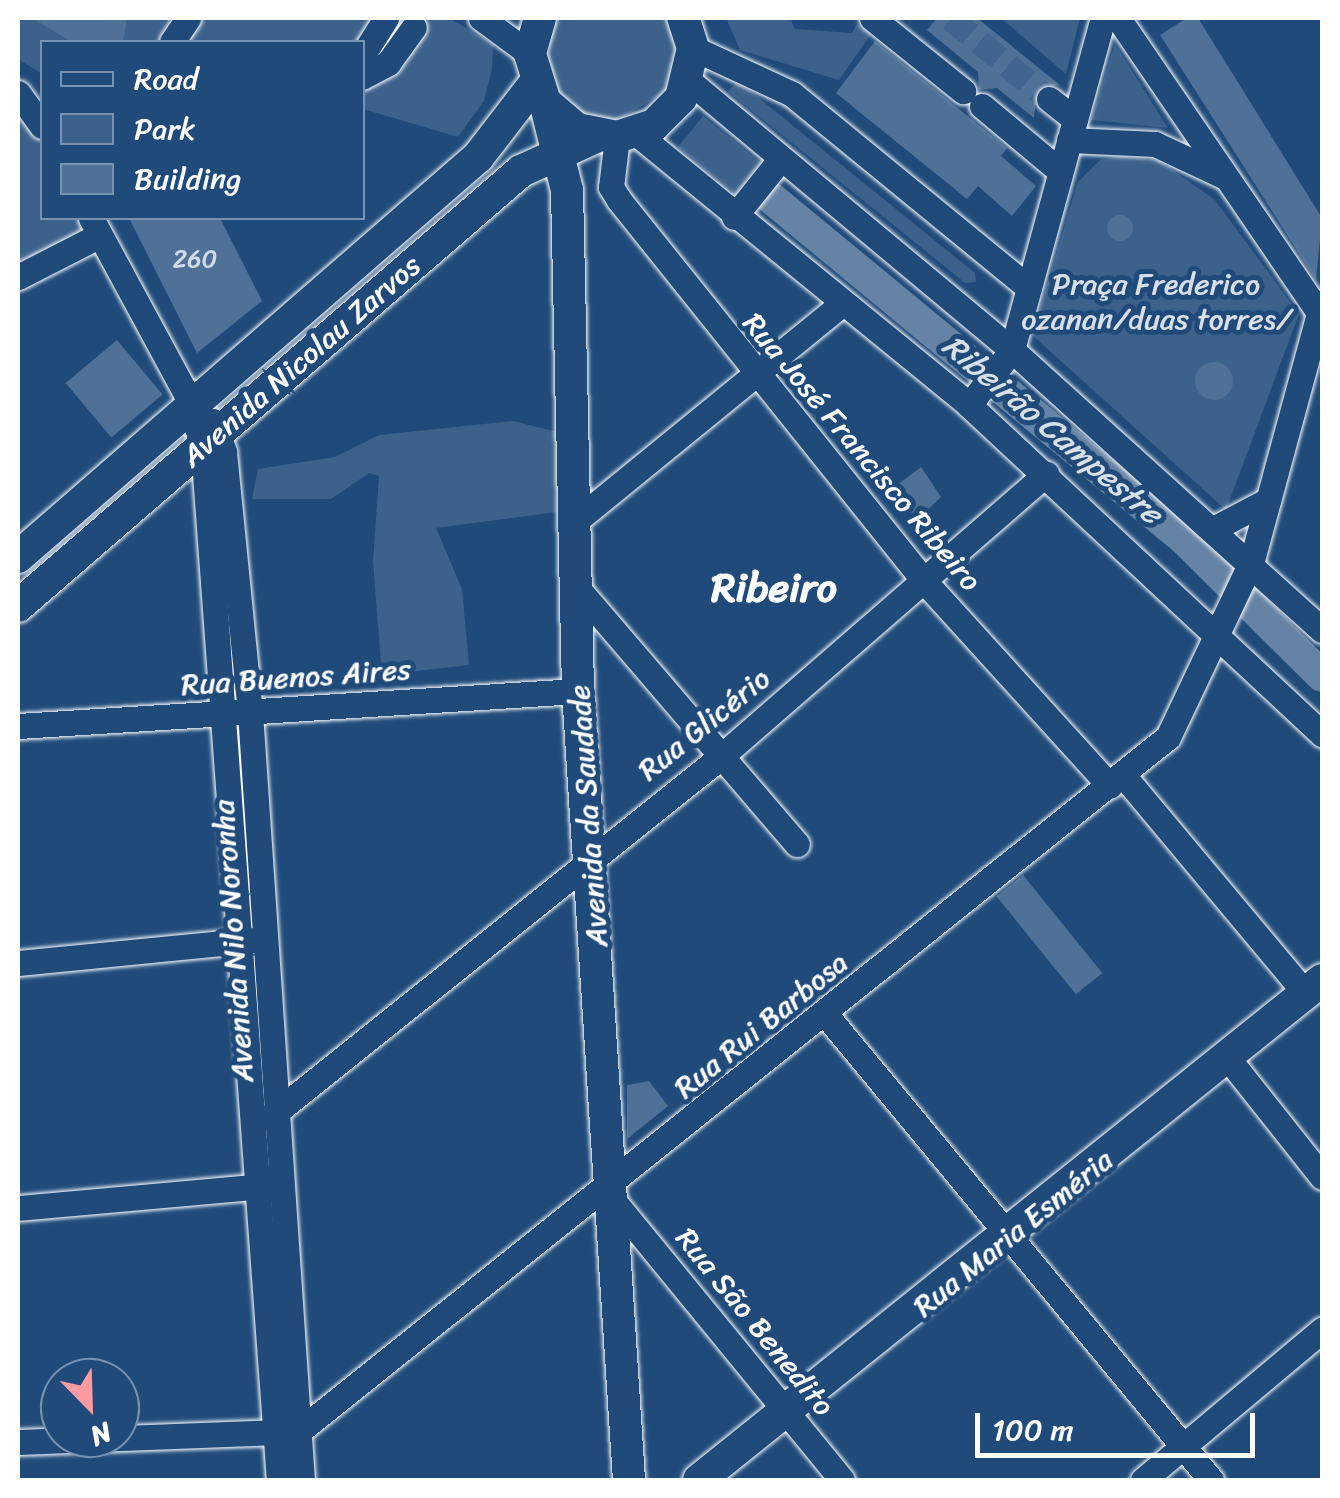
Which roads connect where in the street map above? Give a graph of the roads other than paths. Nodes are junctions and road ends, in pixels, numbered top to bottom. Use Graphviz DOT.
graph roads {
  1 [pos="188,18"];
  2 [pos="386,18"];
  3 [pos="481,18"];
  4 [pos="540,18"];
  5 [pos="872,18"];
  6 [pos="1103,18"];
  7 [pos="1118,18"];
  8 [pos="413,21"];
  9 [pos="173,40"];
  10 [pos="688,49"];
  11 [pos="367,64"];
  12 [pos="536,80"];
  13 [pos="18,93"];
  14 [pos="1049,99"];
  15 [pos="40,123"];
  16 [pos="1072,129"];
  17 [pos="617,135"];
  18 [pos="560,151"];
  19 [pos="778,162"];
  20 [pos="1060,171"];
  21 [pos="1240,188"];
  22 [pos="734,218"];
  23 [pos="95,226"];
  24 [pos="18,277"];
  25 [pos="1029,288"];
  26 [pos="840,305"];
  27 [pos="1321,310"];
  28 [pos="1008,357"];
  29 [pos="756,378"];
  30 [pos="975,399"];
  31 [pos="201,418"];
  32 [pos="1046,474"];
  33 [pos="1268,500"];
  34 [pos="573,523"];
  35 [pos="1215,528"];
  36 [pos="18,558"];
  37 [pos="1248,566"];
  38 [pos="924,582"];
  39 [pos="573,583"];
  40 [pos="18,606"];
  41 [pos="1224,626"];
  42 [pos="1322,630"];
  43 [pos="578,691"];
  44 [pos="238,713"];
  45 [pos="18,726"];
  46 [pos="1322,734"];
  47 [pos="718,759"];
  48 [pos="1117,780"];
  49 [pos="797,844"];
  50 [pos="591,855"];
  51 [pos="251,940"];
  52 [pos="18,962"];
  53 [pos="1314,986"];
  54 [pos="826,1015"];
  55 [pos="1227,1057"];
  56 [pos="279,1111"];
  57 [pos="254,1126"];
  58 [pos="1322,1177"];
  59 [pos="272,1185"];
  60 [pos="617,1194"];
  61 [pos="18,1208"];
  62 [pos="1008,1238"];
  63 [pos="1322,1330"];
  64 [pos="788,1412"];
  65 [pos="288,1433"];
  66 [pos="18,1442"];
  67 [pos="1184,1446"];
  68 [pos="279,1480"];
  69 [pos="302,1480"];
  70 [pos="629,1480"];
  71 [pos="699,1480"];
  72 [pos="842,1480"];
  73 [pos="1143,1480"];
  74 [pos="1210,1480"];
  1 -- 9 [label="street"];
  2 -- 11 [label="street"];
  3 -- 12 [label="street"];
  4 -- 12 [label="main road"];
  5 -- 20 [label="street"];
  6 -- 16 [label="street"];
  7 -- 21 [label="street"];
  8 -- 11 [label="street"];
  10 -- 17 [label="main road, Avenida Nicolau Zarvos"];
  10 -- 19 [label="street"];
  10 -- 25 [label="street"];
  12 -- 17 [label="main road"];
  12 -- 18 [label="main road, Avenida da Saudade"];
  12 -- 31 [label="main road, Avenida Nicolau Zarvos"];
  13 -- 15 [label="street"];
  14 -- 16 [label="street"];
  16 -- 20 [label="street"];
  16 -- 21 [label="street"];
  17 -- 18 [label="main road, Avenida Nicolau Zarvos"];
  17 -- 22 [label="street"];
  17 -- 29 [label="street, Rua José Francisco Ribeiro"];
  18 -- 31 [label="main road, Avenida Nicolau Zarvos"];
  18 -- 34 [label="main road, Avenida da Saudade"];
  19 -- 22 [label="street"];
  19 -- 28 [label="street"];
  20 -- 25 [label="street"];
  21 -- 27 [label="street"];
  22 -- 26 [label="street"];
  23 -- 24 [label="street"];
  23 -- 31 [label="street"];
  25 -- 28 [label="street"];
  26 -- 29 [label="street"];
  26 -- 30 [label="street"];
  27 -- 33 [label="street, Rua Rui Barbosa"];
  28 -- 30 [label="street"];
  28 -- 35 [label="street"];
  29 -- 34 [label="street"];
  29 -- 38 [label="street, Rua José Francisco Ribeiro"];
  30 -- 32 [label="street"];
  31 -- 36 [label="main road, Avenida Nicolau Zarvos"];
  31 -- 40 [label="main road, Avenida Nicolau Zarvos"];
  31 -- 44 [label="street, Avenida Nilo Noronha"];
  32 -- 38 [label="street, Rua Glicério"];
  32 -- 41 [label="street"];
  33 -- 35 [label="street"];
  33 -- 37 [label="street, Rua Rui Barbosa"];
  34 -- 39 [label="main road, Avenida da Saudade"];
  35 -- 37 [label="street"];
  37 -- 41 [label="street, Rua Rui Barbosa"];
  37 -- 42 [label="street"];
  38 -- 47 [label="street, Rua Glicério"];
  38 -- 48 [label="street, Rua José Francisco Ribeiro"];
  39 -- 43 [label="main road, Avenida da Saudade"];
  39 -- 47 [label="street"];
  41 -- 46 [label="street"];
  41 -- 48 [label="street, Rua Rui Barbosa"];
  43 -- 44 [label="street, Rua Buenos Aires"];
  43 -- 50 [label="main road, Avenida da Saudade"];
  44 -- 45 [label="street, Rua Buenos Aires"];
  44 -- 51 [label="street, Avenida Nilo Noronha"];
  47 -- 49 [label="street"];
  47 -- 50 [label="street, Rua Glicério"];
  48 -- 53 [label="street, Rua José Francisco Ribeiro"];
  48 -- 54 [label="street, Rua Rui Barbosa"];
  50 -- 56 [label="street, Rua Glicério"];
  50 -- 60 [label="main road, Avenida da Saudade"];
  51 -- 52 [label="street"];
  51 -- 56 [label="street, Avenida Nilo Noronha"];
  51 -- 57 [label="street, Avenida Nilo Noronha"];
  53 -- 55 [label="main road, Rua Maria Esméria"];
  54 -- 60 [label="street, Rua Rui Barbosa"];
  54 -- 62 [label="street"];
  55 -- 58 [label="street"];
  55 -- 62 [label="main road, Rua Maria Esméria"];
  56 -- 57 [label="street, Rua Glicério"];
  56 -- 59 [label="street, Avenida Nilo Noronha"];
  57 -- 59 [label="street, Avenida Nilo Noronha"];
  59 -- 61 [label="street"];
  59 -- 65 [label="street, Avenida Nilo Noronha"];
  60 -- 64 [label="street, Rua São Benedito"];
  60 -- 65 [label="street, Rua Rui Barbosa"];
  60 -- 70 [label="main road, Avenida da Saudade"];
  62 -- 64 [label="main road, Rua Maria Esméria"];
  62 -- 67 [label="street"];
  63 -- 67 [label="street"];
  64 -- 71 [label="main road, Rua Maria Esméria"];
  64 -- 72 [label="street, Rua São Benedito"];
  65 -- 66 [label="street"];
  65 -- 68 [label="street, Avenida Nilo Noronha"];
  65 -- 69 [label="street, Avenida Nilo Noronha"];
  67 -- 73 [label="street"];
  67 -- 74 [label="street"];
}
